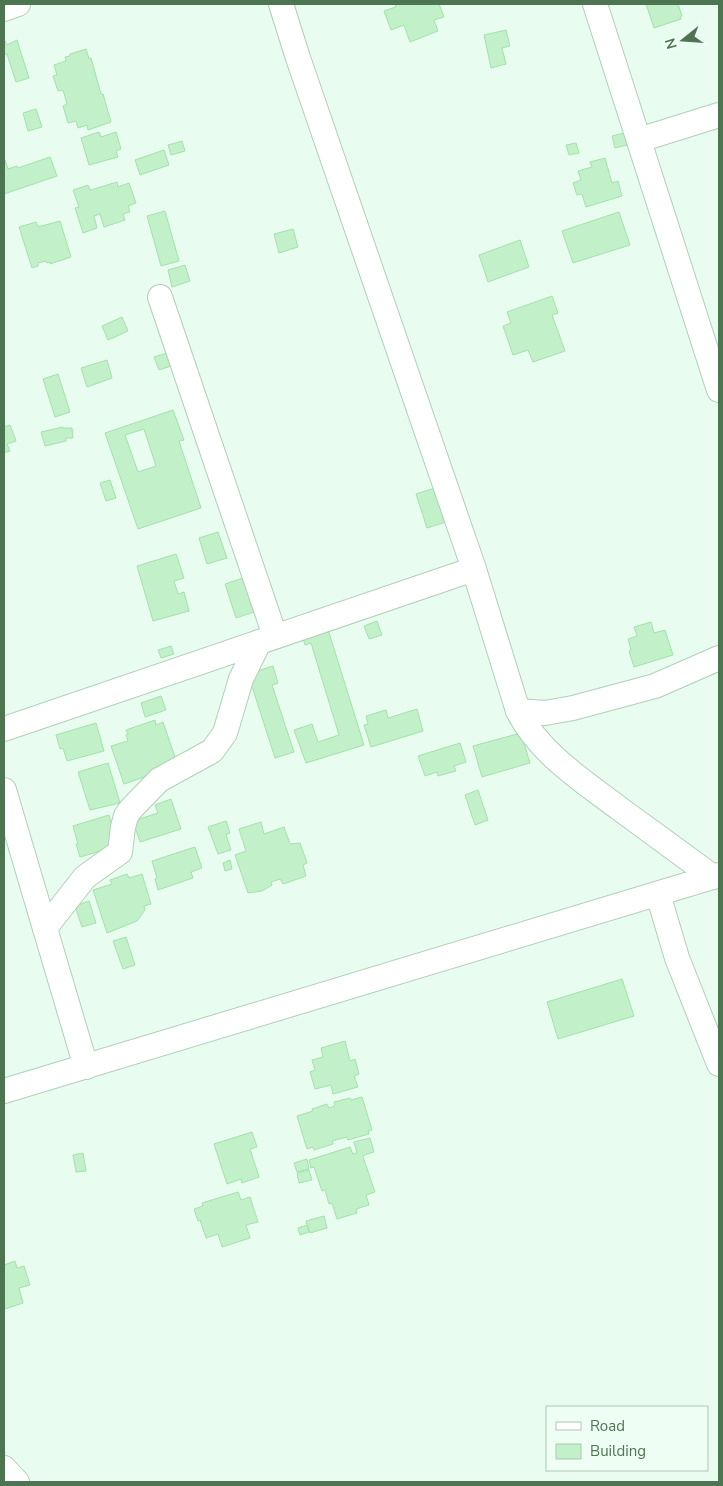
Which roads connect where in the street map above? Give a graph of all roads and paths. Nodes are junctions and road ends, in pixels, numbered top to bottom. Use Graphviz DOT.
graph roads {
  1 [pos="18,4"];
  2 [pos="281,4"];
  3 [pos="595,4"];
  4 [pos="4,9"];
  5 [pos="719,115"];
  6 [pos="639,140"];
  7 [pos="160,297"];
  8 [pos="719,390"];
  9 [pos="474,569"];
  10 [pos="267,639"];
  11 [pos="719,658"];
  12 [pos="518,711"];
  13 [pos="4,729"];
  14 [pos="4,790"];
  15 [pos="716,876"];
  16 [pos="658,894"];
  17 [pos="45,928"];
  18 [pos="719,1064"];
  19 [pos="86,1067"];
  20 [pos="4,1091"];
  21 [pos="4,1468"];
  22 [pos="17,1482"];
  1 -- 4 [label="street"];
  2 -- 9 [label="street"];
  3 -- 6 [label="street"];
  5 -- 6 [label="street"];
  6 -- 8 [label="street"];
  7 -- 10 [label="street"];
  9 -- 10 [label="street"];
  9 -- 12 [label="street"];
  10 -- 13 [label="street"];
  10 -- 17 [label="street"];
  11 -- 12 [label="street"];
  12 -- 15 [label="street"];
  14 -- 17 [label="street"];
  15 -- 16 [label="street"];
  16 -- 18 [label="street"];
  16 -- 19 [label="street"];
  17 -- 19 [label="street"];
  19 -- 20 [label="street"];
  21 -- 22 [label="street"];
}
